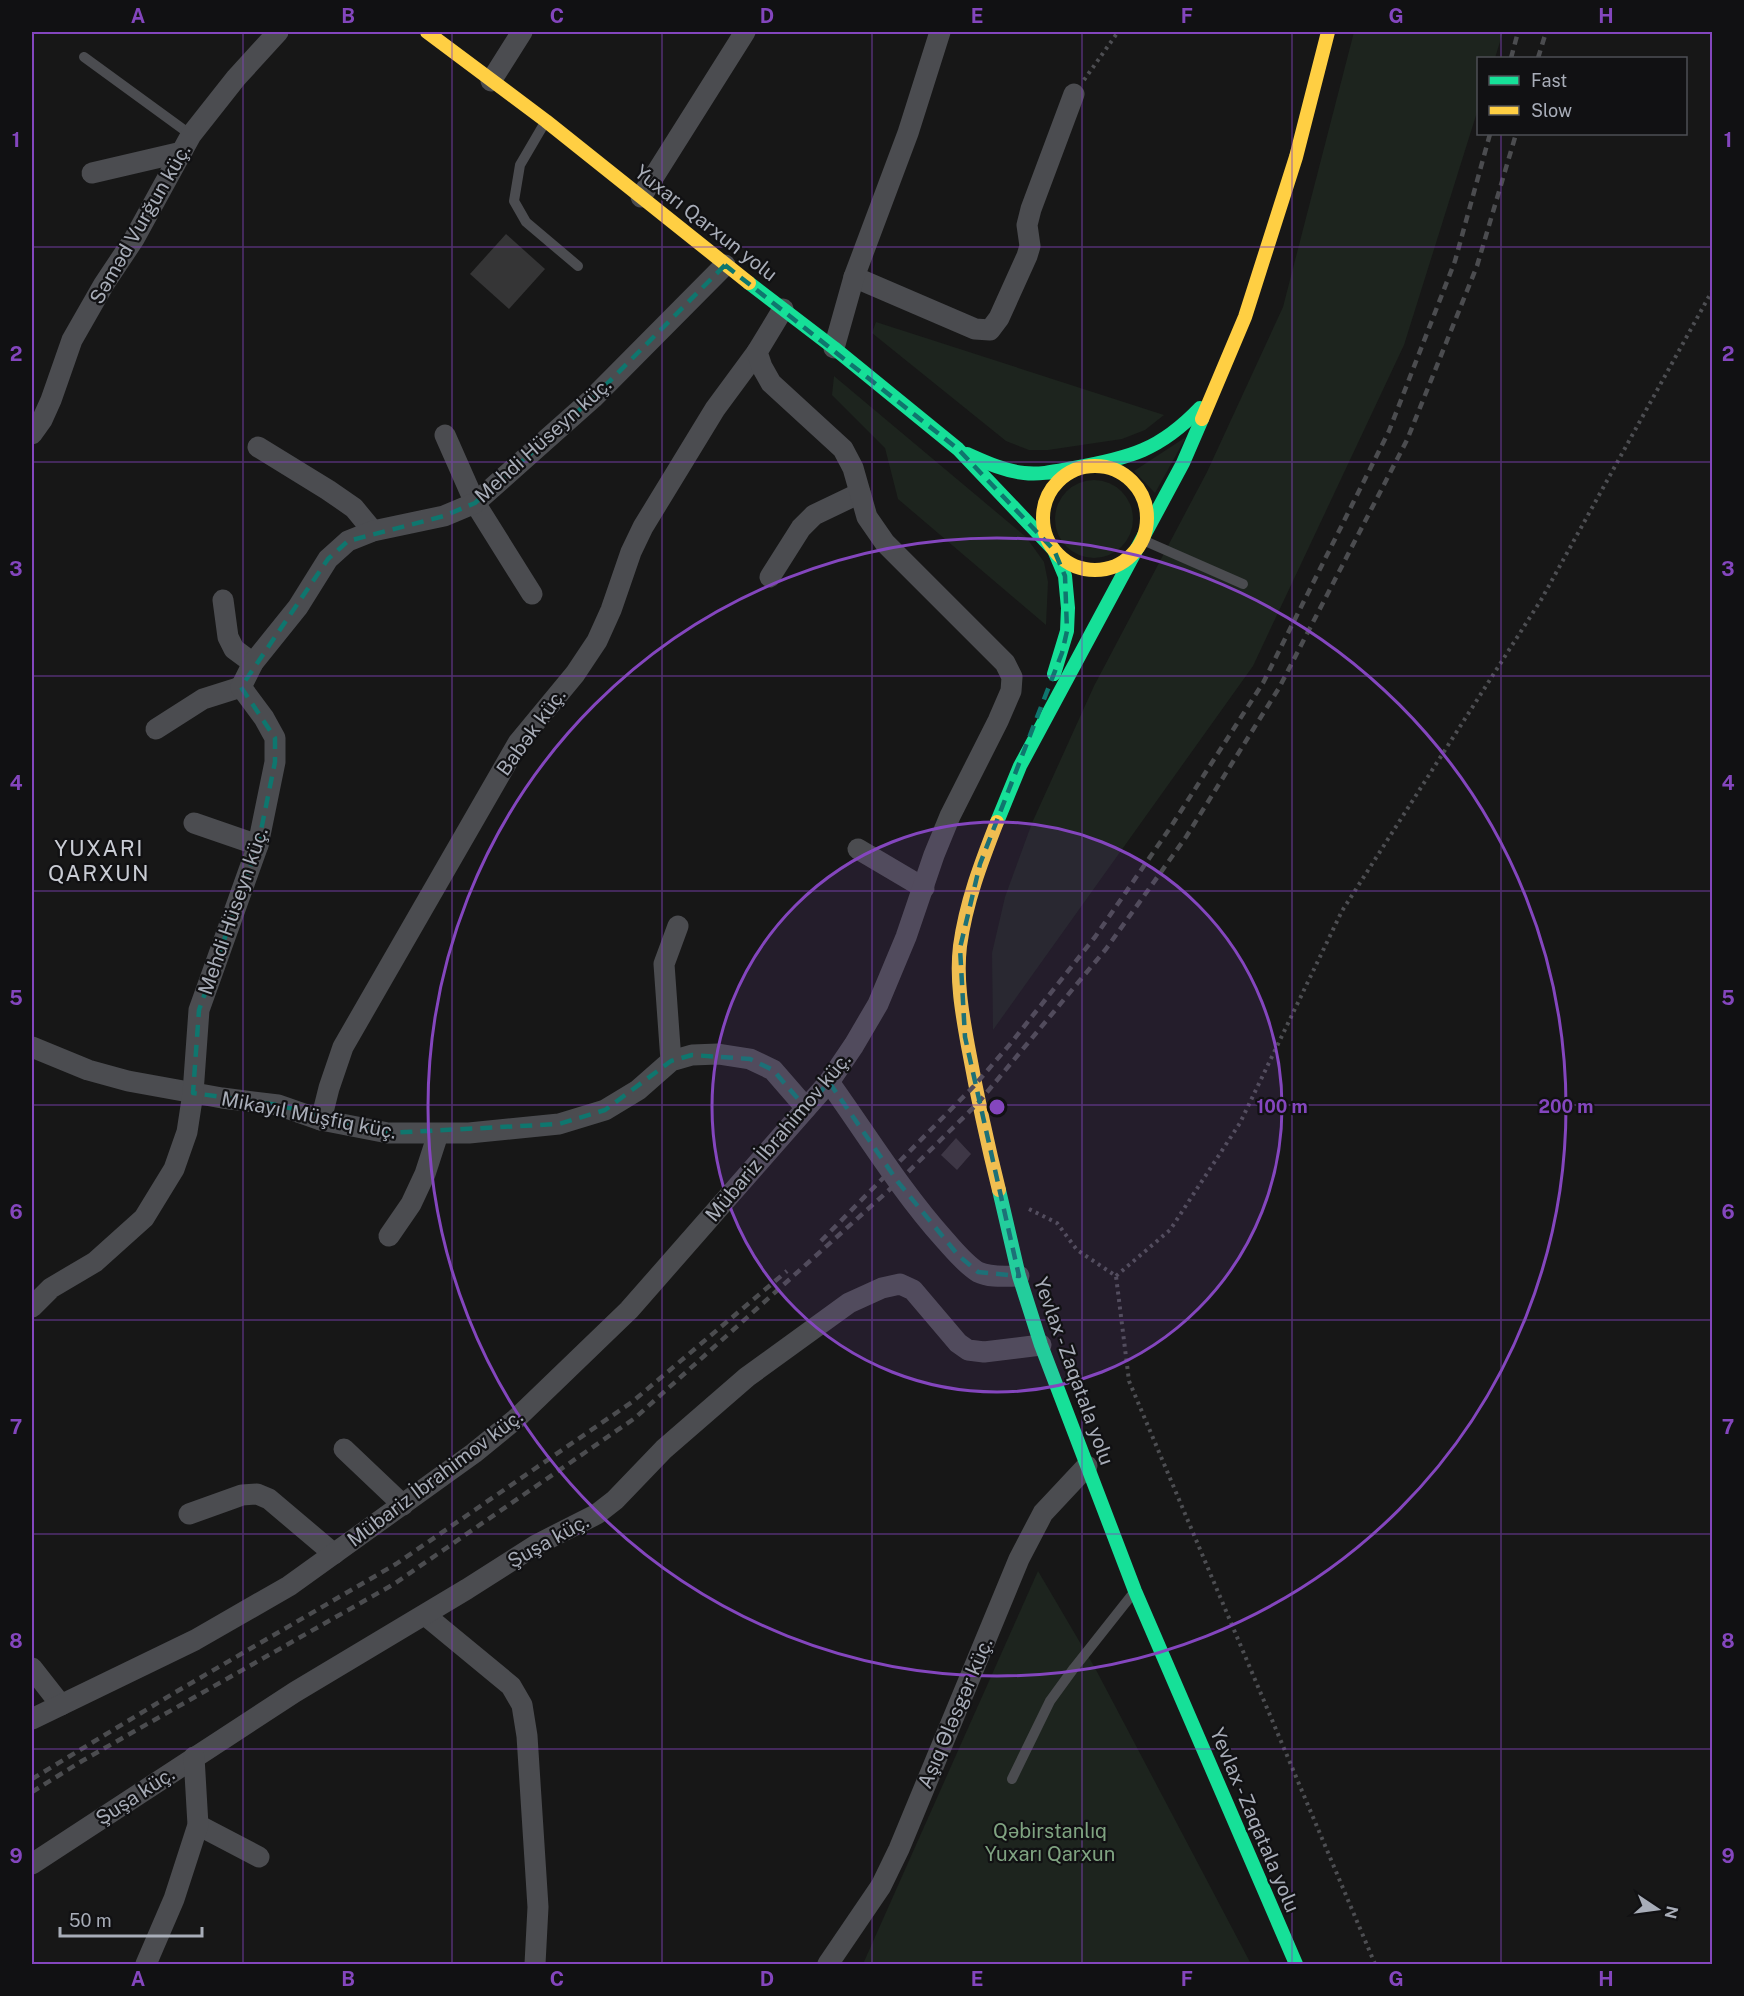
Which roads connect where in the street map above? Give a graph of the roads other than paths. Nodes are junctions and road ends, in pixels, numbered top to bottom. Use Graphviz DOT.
graph roads {
  1 [pos="278,32"];
  2 [pos="427,32"];
  3 [pos="522,32"];
  4 [pos="745,32"];
  5 [pos="940,32"];
  6 [pos="1328,32"];
  7 [pos="84,57"];
  8 [pos="491,81"];
  9 [pos="1074,94"];
  10 [pos="546,121"];
  11 [pos="187,144"];
  12 [pos="93,173"];
  13 [pos="641,197"];
  14 [pos="724,265"];
  15 [pos="578,266"];
  16 [pos="854,277"];
  17 [pos="783,309"];
  18 [pos="834,348"];
  19 [pos="756,352"];
  20 [pos="1214,392"];
  21 [pos="32,434"];
  22 [pos="445,435"];
  23 [pos="258,447"];
  24 [pos="958,449"];
  25 [pos="1084,466"];
  26 [pos="860,493"];
  27 [pos="475,503"];
  28 [pos="373,531"];
  29 [pos="1143,540"];
  30 [pos="1054,550"];
  31 [pos="770,577"];
  32 [pos="1243,584"];
  33 [pos="532,594"];
  34 [pos="223,600"];
  35 [pos="253,663"];
  36 [pos="241,687"];
  37 [pos="156,729"];
  38 [pos="1020,766"];
  39 [pos="194,823"];
  40 [pos="258,845"];
  41 [pos="858,849"];
  42 [pos="924,888"];
  43 [pos="678,926"];
  44 [pos="32,1047"];
  45 [pos="671,1061"];
  46 [pos="829,1082"];
  47 [pos="193,1093"];
  48 [pos="807,1108"];
  49 [pos="321,1120"];
  50 [pos="438,1134"];
  51 [pos="389,1236"];
  52 [pos="1019,1276"];
  53 [pos="32,1307"];
  54 [pos="1041,1345"];
  55 [pos="345,1449"];
  56 [pos="1087,1466"];
  57 [pos="403,1504"];
  58 [pos="189,1514"];
  59 [pos="334,1554"];
  60 [pos="1135,1591"];
  61 [pos="424,1615"];
  62 [pos="32,1668"];
  63 [pos="61,1705"];
  64 [pos="32,1719"];
  65 [pos="194,1757"];
  66 [pos="1012,1779"];
  67 [pos="198,1825"];
  68 [pos="259,1857"];
  69 [pos="32,1864"];
  70 [pos="146,1965"];
  71 [pos="535,1965"];
  72 [pos="828,1965"];
  73 [pos="1296,1965"];
  1 -- 11 [label="street, Səməd Vurğun küç."];
  2 -- 8 [label="highway, Yuxarı Qarxun yolu"];
  3 -- 8 [label="street"];
  4 -- 13 [label="street"];
  5 -- 16 [label="street"];
  6 -- 20 [label="highway"];
  7 -- 11 [label="lane"];
  8 -- 10 [label="highway, Yuxarı Qarxun yolu"];
  9 -- 16 [label="street"];
  10 -- 13 [label="highway, Yuxarı Qarxun yolu"];
  10 -- 15 [label="lane"];
  11 -- 12 [label="street"];
  11 -- 21 [label="street, Səməd Vurğun küç."];
  13 -- 14 [label="highway, Yuxarı Qarxun yolu"];
  14 -- 17 [label="highway, Yuxarı Qarxun yolu"];
  14 -- 27 [label="street, Mehdi Hüseyn küç."];
  16 -- 18 [label="street"];
  17 -- 18 [label="highway, Yuxarı Qarxun yolu"];
  17 -- 19 [label="street"];
  18 -- 24 [label="highway, Yuxarı Qarxun yolu"];
  19 -- 26 [label="street, Mübariz İbrahimov küç."];
  19 -- 49 [label="street, Babək küç."];
  20 -- 25 [label="highway"];
  20 -- 29 [label="highway"];
  22 -- 27 [label="street"];
  23 -- 28 [label="street"];
  24 -- 25 [label="highway"];
  24 -- 30 [label="highway"];
  25 -- 29 [label="highway"];
  25 -- 30 [label="highway"];
  26 -- 31 [label="street"];
  26 -- 42 [label="street, Mübariz İbrahimov küç."];
  27 -- 28 [label="street, Mehdi Hüseyn küç."];
  27 -- 33 [label="street"];
  28 -- 35 [label="street, Mehdi Hüseyn küç."];
  29 -- 30 [label="highway"];
  29 -- 32 [label="lane"];
  29 -- 38 [label="highway"];
  30 -- 38 [label="highway"];
  34 -- 35 [label="street"];
  35 -- 36 [label="street, Mehdi Hüseyn küç."];
  36 -- 37 [label="street"];
  36 -- 40 [label="street, Mehdi Hüseyn küç."];
  38 -- 52 [label="highway, Yevlax - Zaqatala yolu"];
  39 -- 40 [label="street"];
  40 -- 47 [label="street, Mehdi Hüseyn küç."];
  41 -- 42 [label="street"];
  42 -- 46 [label="street, Mübariz İbrahimov küç."];
  43 -- 45 [label="street"];
  44 -- 47 [label="street, Mikayıl Müşfiq küç."];
  45 -- 48 [label="street, Mikayıl Müşfiq küç."];
  45 -- 50 [label="street, Mikayıl Müşfiq küç."];
  46 -- 48 [label="street, Mübariz İbrahimov küç."];
  46 -- 52 [label="street"];
  47 -- 49 [label="street, Mikayıl Müşfiq küç."];
  47 -- 53 [label="street, Mehdi Hüseyn küç."];
  48 -- 57 [label="street, Mübariz İbrahimov küç."];
  49 -- 50 [label="street, Mikayıl Müşfiq küç."];
  50 -- 51 [label="street"];
  52 -- 54 [label="highway, Yevlax - Zaqatala yolu"];
  54 -- 56 [label="highway, Yevlax - Zaqatala yolu"];
  54 -- 61 [label="street, Şuşa küç."];
  55 -- 57 [label="street"];
  56 -- 60 [label="highway, Yevlax - Zaqatala yolu"];
  56 -- 72 [label="street, Aşıq Ələsgər küç."];
  57 -- 59 [label="street, Mübariz İbrahimov küç."];
  58 -- 59 [label="street"];
  59 -- 63 [label="street, Mübariz İbrahimov küç."];
  60 -- 66 [label="lane"];
  60 -- 73 [label="highway, Yevlax - Zaqatala yolu"];
  61 -- 65 [label="street, Şuşa küç."];
  61 -- 71 [label="street"];
  62 -- 63 [label="street"];
  63 -- 64 [label="street, Mübariz İbrahimov küç."];
  65 -- 67 [label="street"];
  65 -- 69 [label="street, Şuşa küç."];
  67 -- 68 [label="street"];
  67 -- 70 [label="street"];
}
